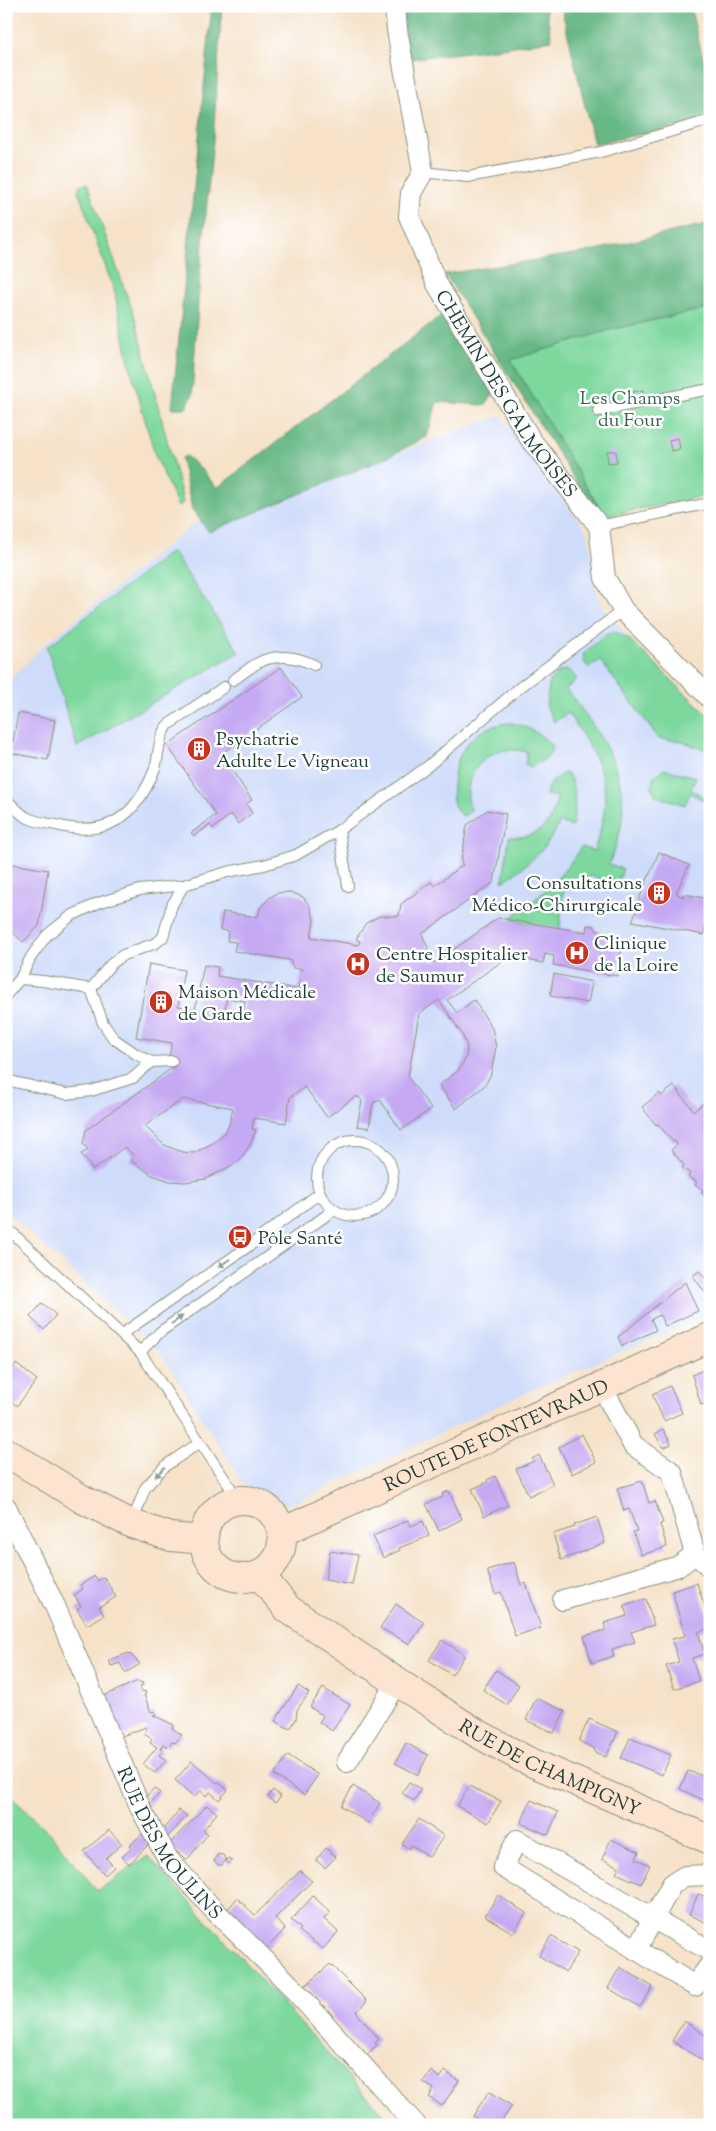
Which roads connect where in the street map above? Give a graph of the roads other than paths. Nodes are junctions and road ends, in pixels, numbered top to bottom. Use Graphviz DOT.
graph roads {
  1 [pos="395,6"];
  2 [pos="710,120"];
  3 [pos="423,172"];
  4 [pos="710,389"];
  5 [pos="598,411"];
  6 [pos="710,502"];
  7 [pos="599,526"];
  8 [pos="623,610"];
  9 [pos="314,665"];
  10 [pos="233,680"];
  11 [pos="224,687"];
  12 [pos="710,698"];
  13 [pos="6,800"];
  14 [pos="339,830"];
  15 [pos="184,884"];
  16 [pos="348,886"];
  17 [pos="20,979"];
  18 [pos="91,989"];
  19 [pos="6,995"];
  20 [pos="172,1061"];
  21 [pos="151,1062"];
  22 [pos="6,1080"];
  23 [pos="320,1193"];
  24 [pos="334,1210"];
  25 [pos="6,1227"];
  26 [pos="122,1334"];
  27 [pos="710,1337"];
  28 [pos="140,1352"];
  29 [pos="602,1387"];
  30 [pos="199,1443"];
  31 [pos="6,1452"];
  32 [pos="238,1500"];
  33 [pos="6,1507"];
  34 [pos="132,1524"];
  35 [pos="282,1532"];
  36 [pos="203,1540"];
  37 [pos="702,1561"];
  38 [pos="260,1575"];
  39 [pos="563,1600"];
  40 [pos="397,1682"];
  41 [pos="347,1762"];
  42 [pos="710,1840"];
  43 [pos="710,1875"];
  44 [pos="653,1920"];
  45 [pos="636,1950"];
  46 [pos="710,1951"];
  47 [pos="710,1965"];
  48 [pos="416,2125"];
  1 -- 3 [label="street"];
  2 -- 3 [label="lane"];
  3 -- 7 [label="street, CHEMIN DES GALMOISES"];
  4 -- 5 [label="lane"];
  6 -- 7 [label="lane"];
  7 -- 8 [label="street"];
  8 -- 12 [label="street"];
  8 -- 14 [label="lane"];
  9 -- 10 [label="lane"];
  11 -- 13 [label="lane"];
  14 -- 15 [label="lane"];
  14 -- 16 [label="lane"];
  15 -- 17 [label="lane"];
  15 -- 18 [label="lane"];
  17 -- 18 [label="lane"];
  17 -- 19 [label="lane"];
  18 -- 21 [label="lane"];
  20 -- 21 [label="lane"];
  21 -- 22 [label="lane"];
  23 -- 24 [label="lane"];
  23 -- 24 [label="lane"];
  23 -- 26 [label="lane, one-way"];
  28 -- 24 [label="lane, one-way"];
  25 -- 26 [label="lane"];
  26 -- 28 [label="lane"];
  27 -- 29 [label="street, ROUTE DE FONTEVRAUD"];
  28 -- 30 [label="lane"];
  29 -- 35 [label="street, ROUTE DE FONTEVRAUD"];
  29 -- 37 [label="street"];
  30 -- 32 [label="lane"];
  30 -- 34 [label="lane, one-way"];
  31 -- 34 [label="street"];
  32 -- 35 [label="street"];
  32 -- 36 [label="street"];
  33 -- 48 [label="street, RUE DES MOULINS"];
  34 -- 36 [label="street"];
  35 -- 38 [label="street"];
  36 -- 38 [label="street"];
  37 -- 39 [label="street"];
  38 -- 40 [label="street, RUE DE CHAMPIGNY"];
  40 -- 41 [label="street"];
  40 -- 42 [label="street, RUE DE CHAMPIGNY"];
  43 -- 44 [label="street"];
  44 -- 45 [label="street"];
  44 -- 45 [label="street"];
  44 -- 46 [label="street"];
  45 -- 47 [label="street"];
}
